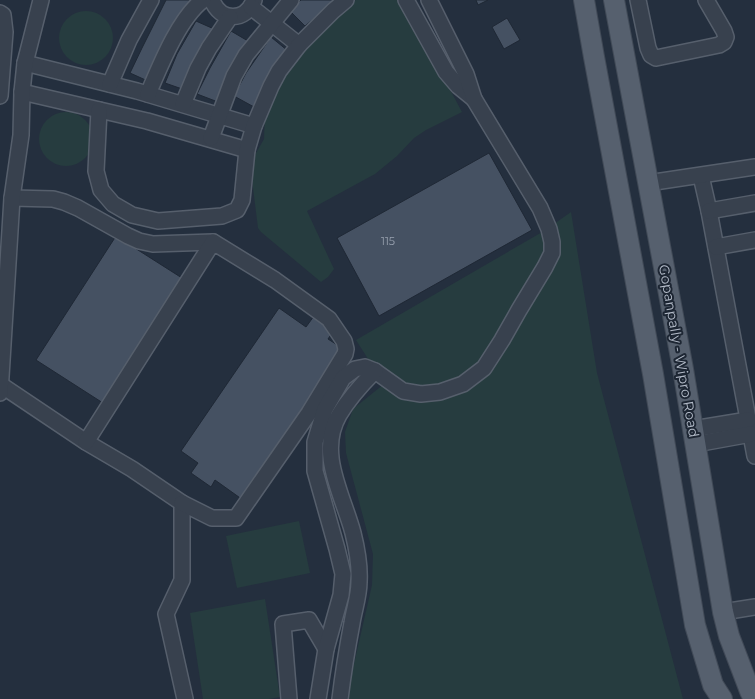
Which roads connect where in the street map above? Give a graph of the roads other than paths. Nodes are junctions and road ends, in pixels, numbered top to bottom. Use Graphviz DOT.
graph roads {
  1 [pos="41,0"];
  2 [pos="151,0"];
  3 [pos="203,0"];
  4 [pos="212,0"];
  5 [pos="291,0"];
  6 [pos="346,0"];
  7 [pos="406,0"];
  8 [pos="429,0"];
  9 [pos="584,0"];
  10 [pos="614,0"];
  11 [pos="638,0"];
  12 [pos="706,0"];
  13 [pos="253,4"];
  14 [pos="0,13"];
  15 [pos="230,17"];
  16 [pos="271,23"];
  17 [pos="642,24"];
  18 [pos="619,28"];
  19 [pos="299,45"];
  20 [pos="25,63"];
  21 [pos="110,84"];
  22 [pos="22,92"];
  23 [pos="148,94"];
  24 [pos="0,96"];
  25 [pos="474,99"];
  26 [pos="183,104"];
  27 [pos="99,110"];
  28 [pos="219,116"];
  29 [pos="254,126"];
  30 [pos="211,138"];
  31 [pos="247,150"];
  32 [pos="755,167"];
  33 [pos="701,176"];
  34 [pos="648,184"];
  35 [pos="12,198"];
  36 [pos="755,203"];
  37 [pos="709,211"];
  38 [pos="755,240"];
  39 [pos="213,242"];
  40 [pos="716,247"];
  41 [pos="375,370"];
  42 [pos="0,389"];
  43 [pos="750,427"];
  44 [pos="695,437"];
  45 [pos="86,442"];
  46 [pos="755,456"];
  47 [pos="182,503"];
  48 [pos="755,607"];
  49 [pos="723,612"];
  50 [pos="326,649"];
  51 [pos="753,693"];
  52 [pos="185,699"];
  53 [pos="290,699"];
  54 [pos="318,699"];
  55 [pos="340,699"];
  56 [pos="722,699"];
  1 -- 20 [label="lane"];
  2 -- 21 [label="lane"];
  3 -- 23 [label="lane"];
  4 -- 15 [label="lane"];
  5 -- 16 [label="lane"];
  6 -- 19 [label="lane"];
  7 -- 25 [label="lane"];
  8 -- 25 [label="lane"];
  9 -- 56 [label="main road"];
  10 -- 18 [label="main road, Gopanpally - Wipro Road"];
  11 -- 17 [label="lane"];
  12 -- 17 [label="lane"];
  13 -- 15 [label="lane"];
  13 -- 16 [label="lane"];
  14 -- 24 [label="lane"];
  15 -- 26 [label="lane"];
  16 -- 19 [label="lane"];
  16 -- 28 [label="lane"];
  17 -- 18 [label="lane"];
  18 -- 34 [label="main road, Gopanpally - Wipro Road"];
  19 -- 29 [label="lane"];
  20 -- 21 [label="lane"];
  20 -- 22 [label="lane"];
  21 -- 23 [label="lane"];
  22 -- 27 [label="lane"];
  22 -- 35 [label="lane"];
  23 -- 26 [label="lane"];
  25 -- 41 [label="lane"];
  26 -- 28 [label="lane"];
  27 -- 30 [label="lane"];
  27 -- 31 [label="lane"];
  28 -- 29 [label="lane"];
  28 -- 30 [label="lane"];
  29 -- 31 [label="lane"];
  30 -- 31 [label="lane"];
  32 -- 33 [label="lane"];
  33 -- 34 [label="lane"];
  33 -- 37 [label="lane"];
  34 -- 44 [label="main road, Gopanpally - Wipro Road"];
  35 -- 39 [label="lane"];
  35 -- 42 [label="lane"];
  36 -- 37 [label="lane"];
  37 -- 40 [label="lane"];
  38 -- 40 [label="lane"];
  39 -- 45 [label="lane"];
  39 -- 47 [label="lane"];
  40 -- 43 [label="lane"];
  41 -- 50 [label="lane"];
  41 -- 55 [label="lane"];
  42 -- 45 [label="lane"];
  43 -- 44 [label="lane"];
  43 -- 46 [label="lane"];
  44 -- 49 [label="main road, Gopanpally - Wipro Road"];
  45 -- 47 [label="lane"];
  47 -- 52 [label="lane"];
  48 -- 49 [label="lane"];
  49 -- 51 [label="main road, Gopanpally - Wipro Road"];
  50 -- 53 [label="lane"];
  50 -- 54 [label="lane"];
}
